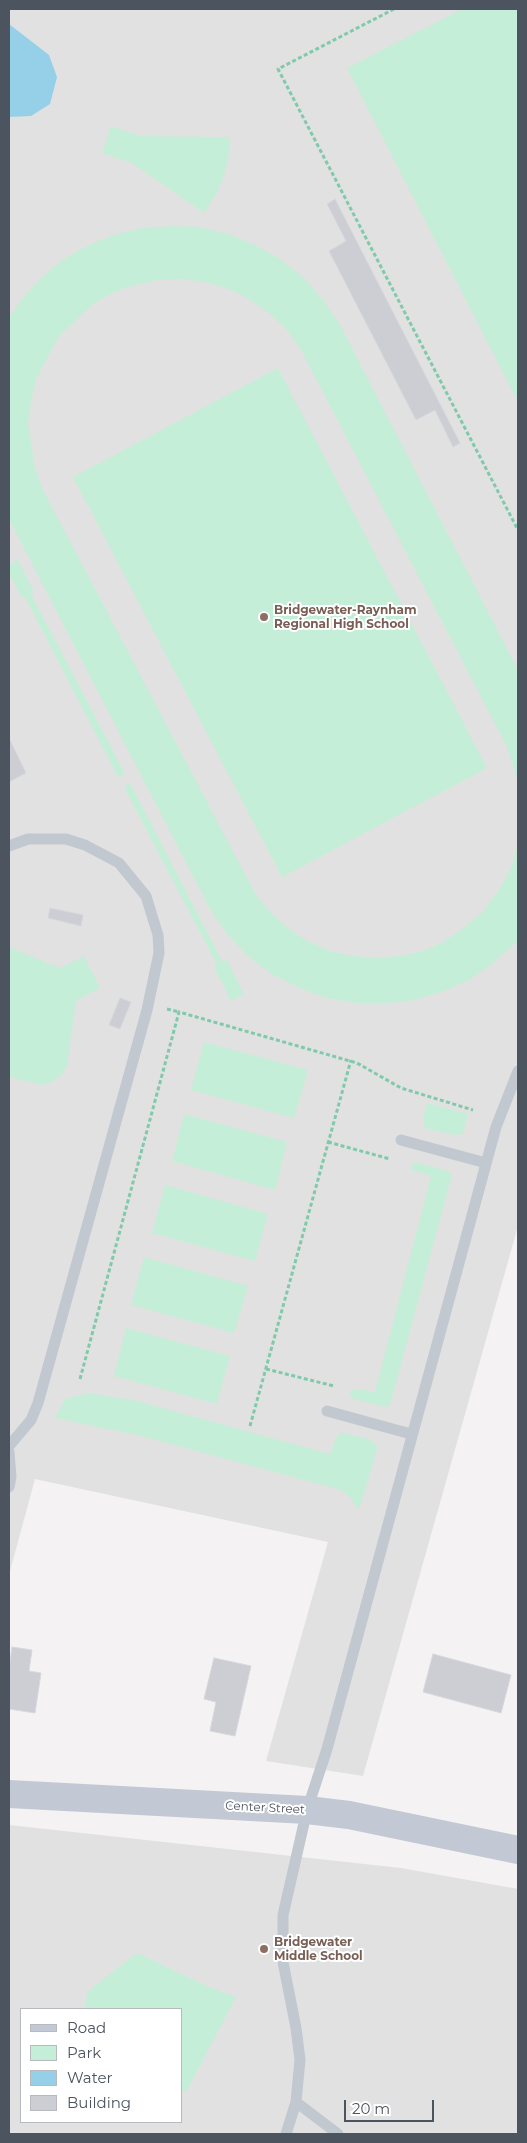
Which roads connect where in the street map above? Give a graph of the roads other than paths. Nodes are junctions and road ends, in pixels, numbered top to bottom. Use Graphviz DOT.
graph roads {
  1 [pos="9,846"];
  2 [pos="518,1070"];
  3 [pos="401,1140"];
  4 [pos="486,1163"];
  5 [pos="327,1411"];
  6 [pos="411,1434"];
  7 [pos="9,1446"];
  8 [pos="9,1452"];
  9 [pos="9,1487"];
  10 [pos="9,1794"];
  11 [pos="307,1810"];
  12 [pos="518,1850"];
  13 [pos="296,2102"];
  14 [pos="286,2134"];
  15 [pos="338,2134"];
  1 -- 7 [label="lane"];
  2 -- 4 [label="lane"];
  3 -- 4 [label="lane"];
  4 -- 6 [label="lane"];
  5 -- 6 [label="lane"];
  6 -- 11 [label="lane"];
  8 -- 9 [label="lane"];
  10 -- 11 [label="street, Center Street"];
  11 -- 12 [label="street, Center Street"];
  11 -- 13 [label="lane"];
  13 -- 14 [label="lane"];
  13 -- 15 [label="lane"];
}
